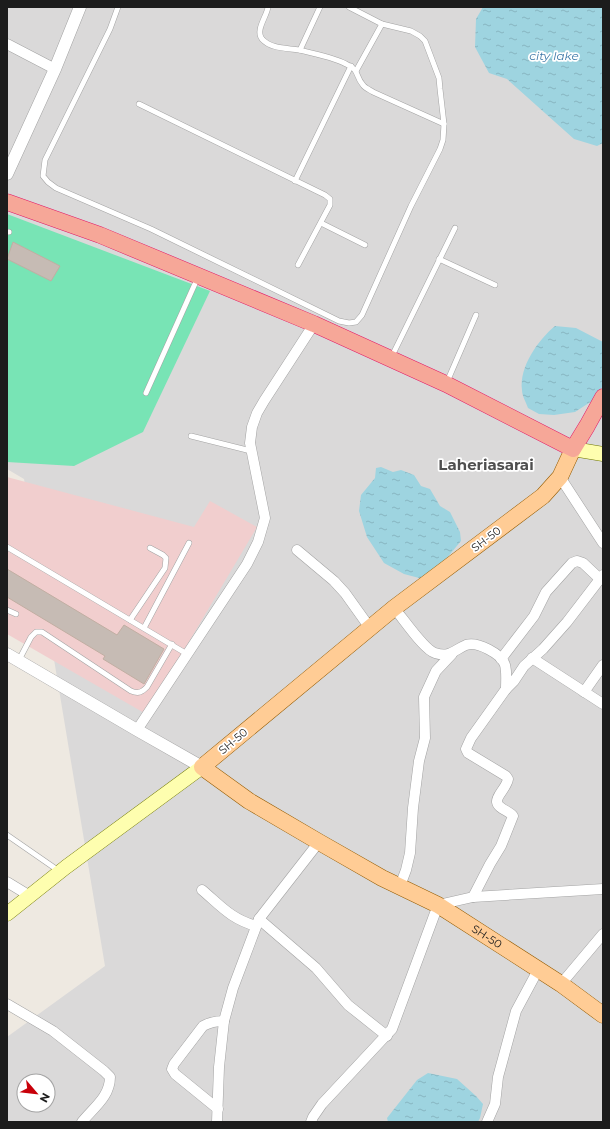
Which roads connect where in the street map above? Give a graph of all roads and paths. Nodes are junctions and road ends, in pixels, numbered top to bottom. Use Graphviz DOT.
graph roads {
  1 [pos="80,7"];
  2 [pos="118,7"];
  3 [pos="268,7"];
  4 [pos="320,7"];
  5 [pos="349,7"];
  6 [pos="382,24"];
  7 [pos="7,44"];
  8 [pos="300,50"];
  9 [pos="351,66"];
  10 [pos="56,69"];
  11 [pos="356,71"];
  12 [pos="139,104"];
  13 [pos="444,124"];
  14 [pos="7,174"];
  15 [pos="295,181"];
  16 [pos="7,202"];
  17 [pos="321,223"];
  18 [pos="455,228"];
  19 [pos="365,245"];
  20 [pos="440,259"];
  21 [pos="298,266"];
  22 [pos="199,276"];
  23 [pos="495,285"];
  24 [pos="476,315"];
  25 [pos="314,324"];
  26 [pos="391,358"];
  27 [pos="446,384"];
  28 [pos="146,393"];
  29 [pos="603,397"];
  30 [pos="191,436"];
  31 [pos="573,449"];
  32 [pos="252,451"];
  33 [pos="603,454"];
  34 [pos="560,478"];
  35 [pos="603,542"];
  36 [pos="189,543"];
  37 [pos="7,547"];
  38 [pos="150,548"];
  39 [pos="297,550"];
  40 [pos="601,577"];
  41 [pos="394,608"];
  42 [pos="7,610"];
  43 [pos="16,614"];
  44 [pos="130,620"];
  45 [pos="144,628"];
  46 [pos="370,628"];
  47 [pos="172,644"];
  48 [pos="7,654"];
  49 [pos="187,654"];
  50 [pos="452,654"];
  51 [pos="532,658"];
  52 [pos="501,659"];
  53 [pos="19,660"];
  54 [pos="603,665"];
  55 [pos="506,689"];
  56 [pos="584,692"];
  57 [pos="603,704"];
  58 [pos="137,730"];
  59 [pos="202,767"];
  60 [pos="7,835"];
  61 [pos="319,842"];
  62 [pos="60,871"];
  63 [pos="7,882"];
  64 [pos="400,886"];
  65 [pos="603,889"];
  66 [pos="202,890"];
  67 [pos="30,896"];
  68 [pos="473,897"];
  69 [pos="438,905"];
  70 [pos="7,914"];
  71 [pos="258,922"];
  72 [pos="603,934"];
  73 [pos="538,970"];
  74 [pos="561,984"];
  75 [pos="7,1004"];
  76 [pos="603,1015"];
  77 [pos="224,1021"];
  78 [pos="387,1036"];
  79 [pos="218,1109"];
  80 [pos="82,1122"];
  81 [pos="217,1122"];
  82 [pos="311,1122"];
  83 [pos="487,1122"];
  1 -- 10 [label="street"];
  2 -- 13 [label="lane"];
  3 -- 8 [label="lane"];
  4 -- 8 [label="lane"];
  5 -- 6 [label="lane"];
  6 -- 11 [label="lane"];
  6 -- 13 [label="lane"];
  7 -- 10 [label="street"];
  8 -- 9 [label="lane"];
  9 -- 11 [label="lane"];
  9 -- 15 [label="lane"];
  10 -- 14 [label="street"];
  11 -- 13 [label="lane"];
  12 -- 15 [label="lane"];
  15 -- 17 [label="lane"];
  16 -- 22 [label="highway"];
  17 -- 19 [label="lane"];
  17 -- 21 [label="lane"];
  18 -- 20 [label="lane"];
  20 -- 23 [label="lane"];
  20 -- 26 [label="lane"];
  22 -- 25 [label="highway"];
  22 -- 28 [label="lane"];
  24 -- 27 [label="lane"];
  25 -- 26 [label="highway"];
  25 -- 32 [label="street"];
  26 -- 27 [label="highway"];
  27 -- 31 [label="highway"];
  29 -- 31 [label="highway, SH-50"];
  30 -- 32 [label="lane"];
  31 -- 33 [label="main road"];
  31 -- 34 [label="main road, SH-50"];
  32 -- 49 [label="street"];
  34 -- 35 [label="street"];
  34 -- 41 [label="main road, SH-50"];
  36 -- 45 [label="lane"];
  37 -- 44 [label="lane"];
  38 -- 44 [label="lane"];
  39 -- 46 [label="street"];
  40 -- 51 [label="street"];
  40 -- 52 [label="street"];
  41 -- 46 [label="main road, SH-50"];
  41 -- 50 [label="street"];
  42 -- 43 [label="lane"];
  44 -- 45 [label="lane"];
  45 -- 47 [label="lane"];
  46 -- 59 [label="main road, SH-50"];
  47 -- 49 [label="lane"];
  47 -- 53 [label="lane"];
  48 -- 53 [label="street"];
  49 -- 58 [label="street"];
  50 -- 52 [label="street"];
  50 -- 64 [label="street"];
  51 -- 55 [label="street"];
  51 -- 56 [label="street"];
  52 -- 55 [label="street"];
  53 -- 58 [label="street"];
  54 -- 56 [label="street"];
  55 -- 68 [label="street"];
  56 -- 57 [label="street"];
  58 -- 59 [label="street"];
  59 -- 61 [label="main road, SH-50"];
  59 -- 62 [label="main road"];
  60 -- 62 [label="lane"];
  61 -- 64 [label="main road, SH-50"];
  61 -- 71 [label="street"];
  62 -- 67 [label="main road"];
  63 -- 67 [label="street"];
  64 -- 69 [label="main road, SH-50"];
  65 -- 68 [label="street"];
  66 -- 71 [label="street"];
  67 -- 70 [label="main road"];
  68 -- 69 [label="street"];
  69 -- 73 [label="main road, SH-50"];
  69 -- 78 [label="street"];
  71 -- 77 [label="street"];
  71 -- 78 [label="street"];
  72 -- 74 [label="street"];
  73 -- 74 [label="main road, SH-50"];
  73 -- 83 [label="street"];
  74 -- 76 [label="main road, SH-50"];
  75 -- 80 [label="street"];
  77 -- 79 [label="street"];
  77 -- 79 [label="street"];
  78 -- 82 [label="street"];
  79 -- 81 [label="street"];
}
